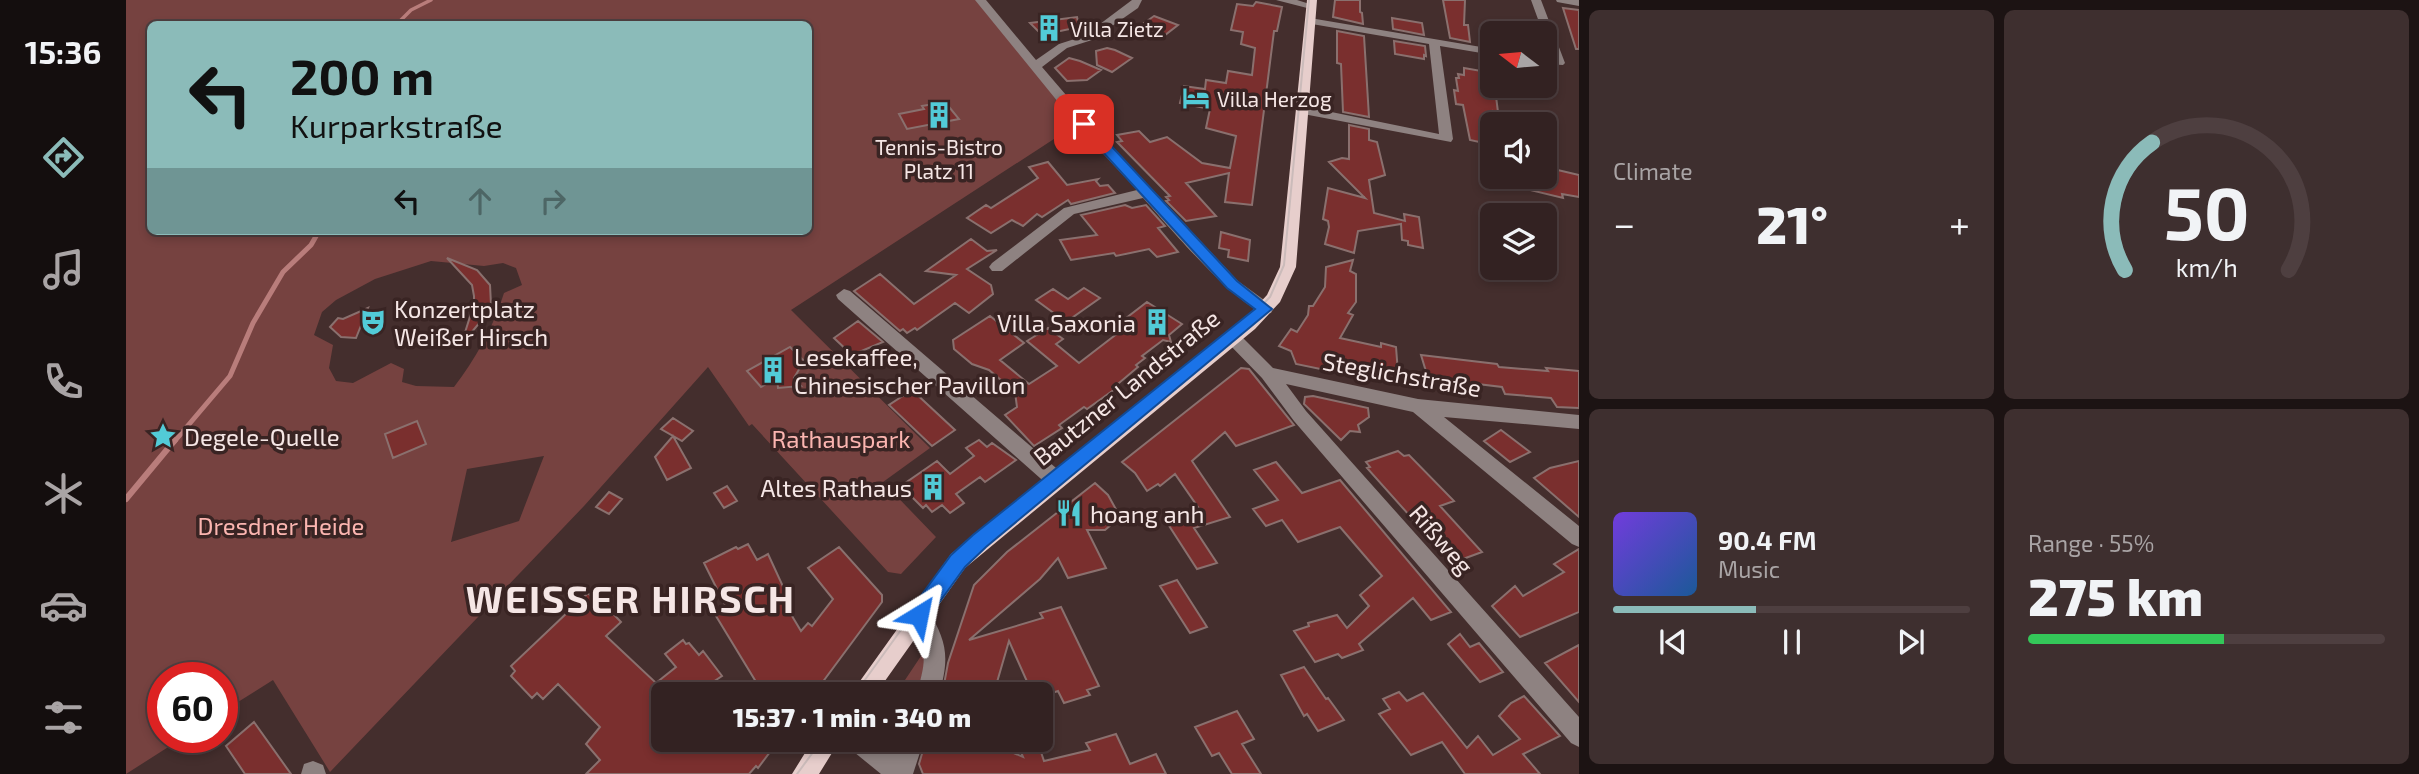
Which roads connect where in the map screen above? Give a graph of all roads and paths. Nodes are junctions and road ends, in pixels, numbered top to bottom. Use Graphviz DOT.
graph roads {
  1 [pos="980,0"];
  2 [pos="1137,0"];
  3 [pos="1281,0"];
  4 [pos="1536,0"];
  5 [pos="1561,0"];
  6 [pos="1311,3"];
  7 [pos="1579,3"];
  8 [pos="1310,21"];
  9 [pos="1544,21"];
  10 [pos="1434,42"];
  11 [pos="1480,50"];
  12 [pos="1035,67"];
  13 [pos="1302,110"];
  14 [pos="1147,192"];
  15 [pos="997,267"];
  16 [pos="844,295"];
  17 [pos="1265,309"];
  18 [pos="1232,338"];
  19 [pos="1268,373"];
  20 [pos="1418,406"];
  21 [pos="1579,422"];
  22 [pos="1056,480"];
  23 [pos="1579,538"];
  24 [pos="919,615"];
  25 [pos="870,682"];
  26 [pos="931,682"];
  27 [pos="1579,736"];
  28 [pos="820,752"];
  29 [pos="873,752"];
  30 [pos="908,752"];
  31 [pos="804,774"];
  32 [pos="901,774"];
  1 -- 12 [label="street"];
  2 -- 12 [label="street"];
  3 -- 6 [label="street"];
  4 -- 9 [label="street"];
  5 -- 7 [label="street"];
  6 -- 8 [label="main road, Bautzner Landstraße"];
  8 -- 10 [label="street"];
  8 -- 13 [label="main road, Bautzner Landstraße"];
  10 -- 11 [label="street"];
  10 -- 13 [label="street"];
  12 -- 14 [label="street"];
  13 -- 17 [label="main road, Bautzner Landstraße"];
  14 -- 15 [label="street"];
  14 -- 17 [label="street"];
  16 -- 22 [label="street"];
  17 -- 18 [label="main road, Bautzner Landstraße"];
  18 -- 19 [label="street"];
  18 -- 22 [label="main road, Bautzner Landstraße"];
  19 -- 20 [label="street, Steglichstraße"];
  19 -- 27 [label="street, Rißweg"];
  20 -- 21 [label="street, Steglichstraße"];
  20 -- 23 [label="street"];
  22 -- 24 [label="main road, Bautzner Landstraße"];
  24 -- 25 [label="main road, Bautzner Landstraße"];
  24 -- 26 [label="street"];
  28 -- 31 [label="main road"];
  29 -- 32 [label="street"];
  30 -- 32 [label="street"];
}
